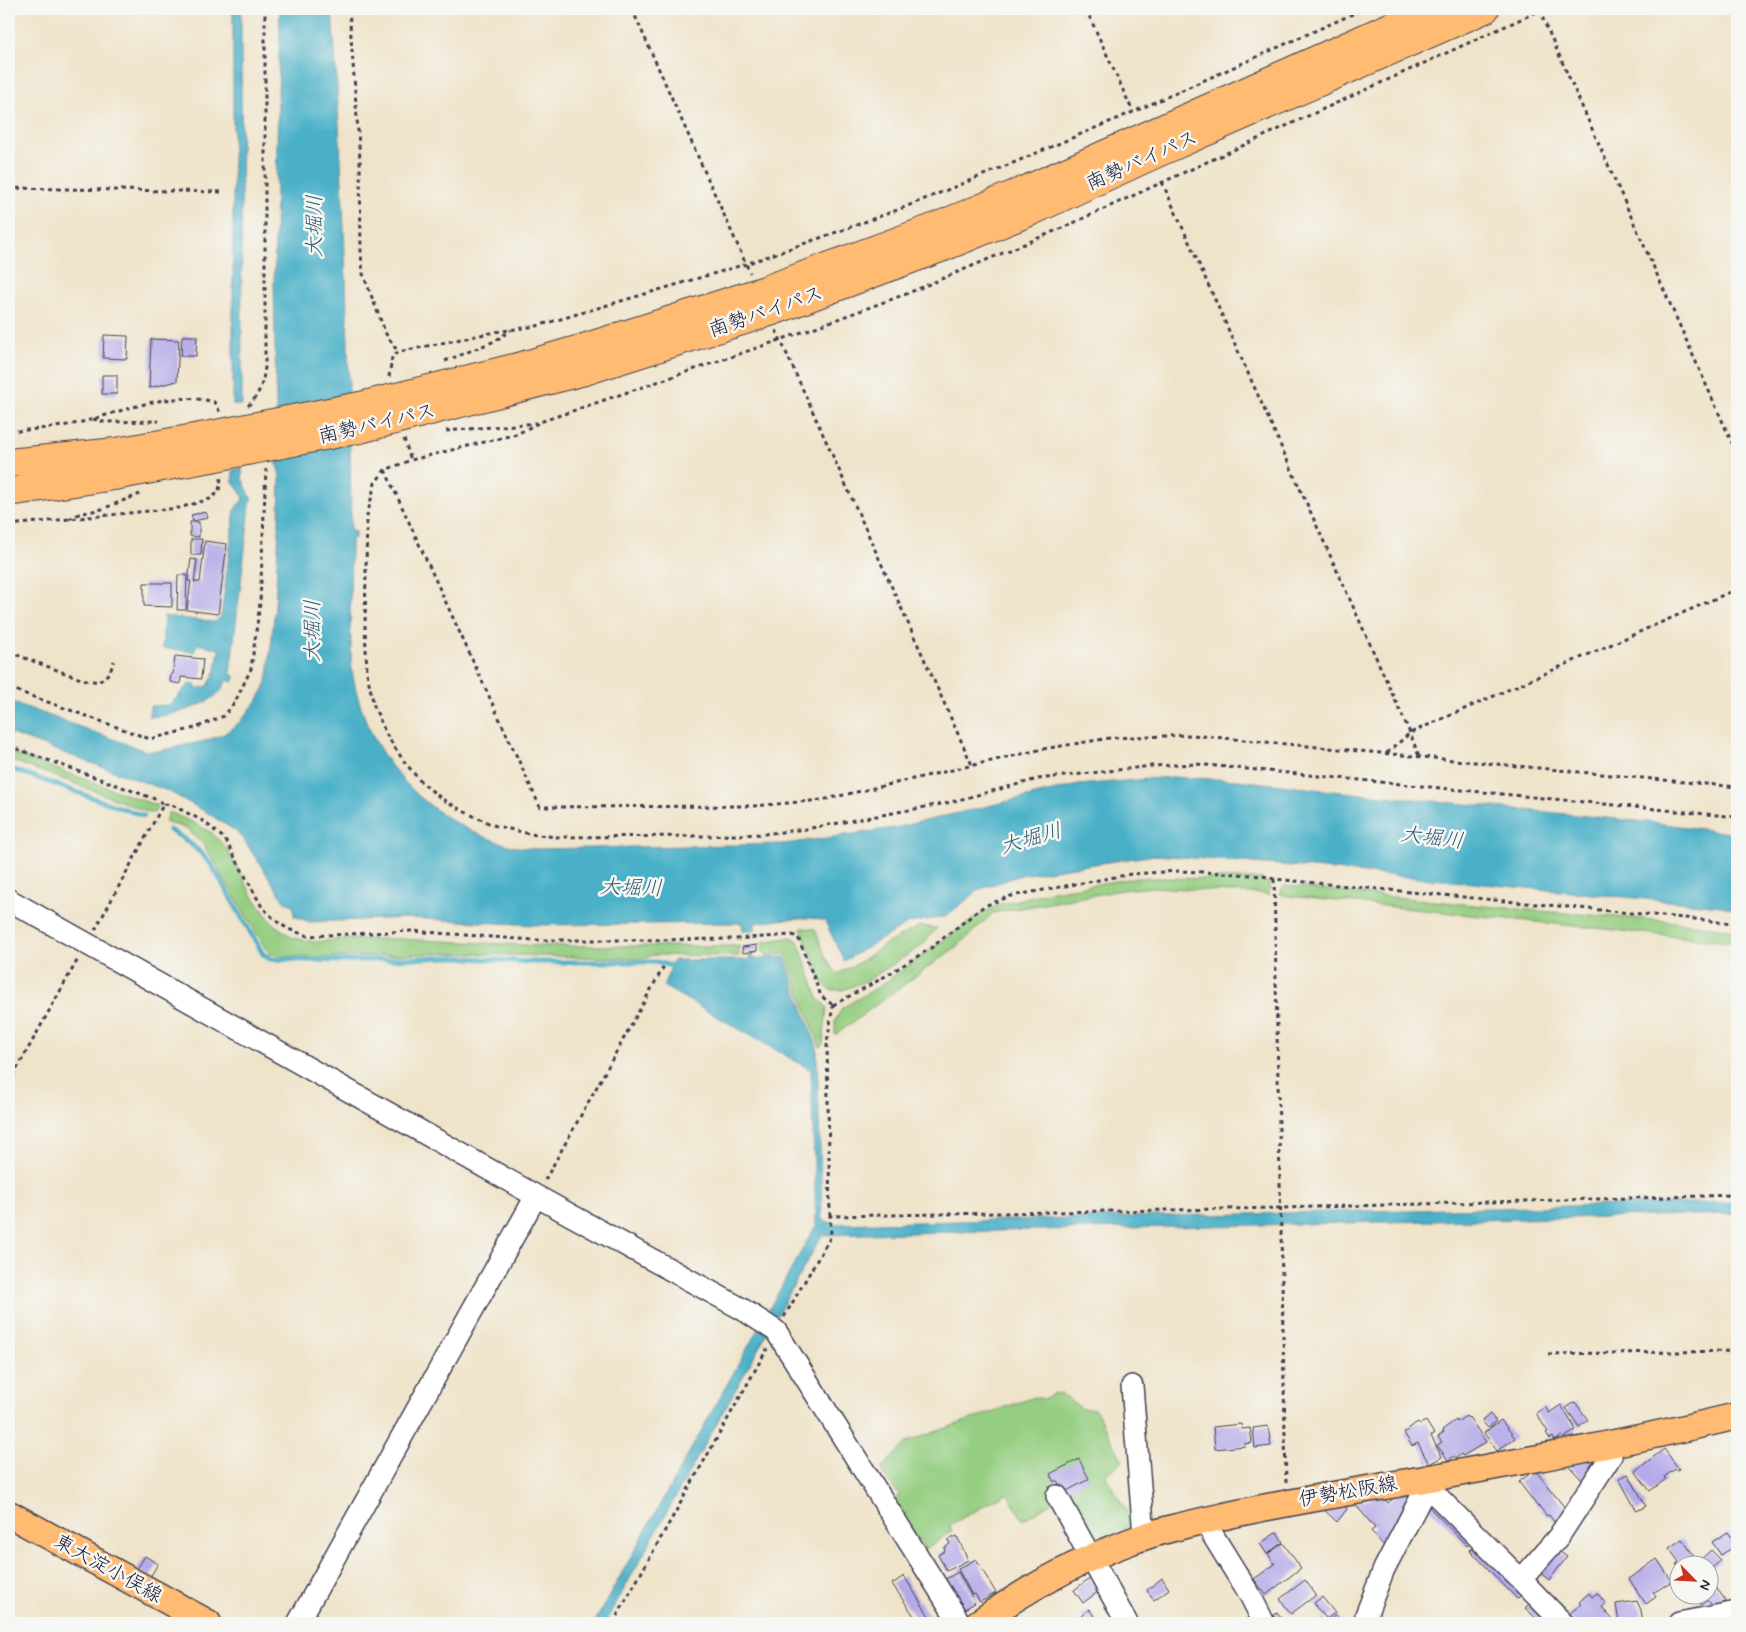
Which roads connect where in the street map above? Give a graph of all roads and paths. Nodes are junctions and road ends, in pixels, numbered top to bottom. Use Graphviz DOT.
graph roads {
  1 [pos="265,9"];
  2 [pos="350,9"];
  3 [pos="632,9"];
  4 [pos="1086,9"];
  5 [pos="1364,9"];
  6 [pos="1430,9"];
  7 [pos="1485,9"];
  8 [pos="1541,10"];
  9 [pos="1132,112"];
  10 [pos="1162,182"];
  11 [pos="9,188"];
  12 [pos="224,192"];
  13 [pos="746,264"];
  14 [pos="780,340"];
  15 [pos="398,352"];
  16 [pos="389,378"];
  17 [pos="246,408"];
  18 [pos="227,413"];
  19 [pos="360,418"];
  20 [pos="92,419"];
  21 [pos="161,421"];
  22 [pos="540,422"];
  23 [pos="442,431"];
  24 [pos="9,432"];
  25 [pos="404,439"];
  26 [pos="217,440"];
  27 [pos="1737,454"];
  28 [pos="412,460"];
  29 [pos="9,463"];
  30 [pos="266,469"];
  31 [pos="385,470"];
  32 [pos="9,492"];
  33 [pos="9,525"];
  34 [pos="1737,589"];
  35 [pos="9,652"];
  36 [pos="114,661"];
  37 [pos="9,688"];
  38 [pos="1410,733"];
  39 [pos="9,746"];
  40 [pos="1386,754"];
  41 [pos="1419,756"];
  42 [pos="972,765"];
  43 [pos="1737,787"];
  44 [pos="164,804"];
  45 [pos="1737,817"];
  46 [pos="1274,879"];
  47 [pos="9,900"];
  48 [pos="1737,925"];
  49 [pos="87,943"];
  50 [pos="664,966"];
  51 [pos="833,1005"];
  52 [pos="9,1083"];
  53 [pos="1737,1195"];
  54 [pos="536,1196"];
  55 [pos="1280,1209"];
  56 [pos="831,1218"];
  57 [pos="769,1327"];
  58 [pos="1737,1350"];
  59 [pos="1548,1354"];
  60 [pos="1132,1386"];
  61 [pos="1737,1416"];
  62 [pos="1610,1444"];
  63 [pos="1426,1481"];
  64 [pos="1057,1496"];
  65 [pos="1286,1502"];
  66 [pos="9,1514"];
  67 [pos="1204,1521"];
  68 [pos="1144,1536"];
  69 [pos="1092,1557"];
  70 [pos="1521,1580"];
  71 [pos="1737,1612"];
  72 [pos="1713,1620"];
  73 [pos="208,1623"];
  74 [pos="298,1623"];
  75 [pos="614,1623"];
  76 [pos="960,1623"];
  77 [pos="978,1623"];
  78 [pos="1127,1623"];
  79 [pos="1264,1623"];
  80 [pos="1365,1623"];
  81 [pos="1563,1623"];
  82 [pos="1678,1623"];
  1 -- 17 [label="path"];
  2 -- 15 [label="path"];
  3 -- 13 [label="path"];
  4 -- 9 [label="path"];
  5 -- 9 [label="path"];
  6 -- 19 [label="highway, 南勢バイパス"];
  7 -- 19 [label="highway, 南勢バイパス"];
  8 -- 10 [label="path"];
  8 -- 27 [label="path"];
  9 -- 13 [label="path"];
  10 -- 14 [label="path"];
  10 -- 38 [label="path"];
  11 -- 12 [label="path"];
  13 -- 15 [label="path"];
  14 -- 22 [label="path"];
  14 -- 42 [label="path"];
  15 -- 16 [label="path"];
  18 -- 26 [label="path"];
  19 -- 26 [label="highway, 南勢バイパス, bridge"];
  20 -- 21 [label="path"];
  20 -- 24 [label="path"];
  20 -- 26 [label="path"];
  22 -- 23 [label="path"];
  22 -- 28 [label="path"];
  25 -- 28 [label="path"];
  26 -- 29 [label="highway, 南勢バイパス"];
  26 -- 32 [label="highway, 南勢バイパス"];
  26 -- 33 [label="path"];
  28 -- 31 [label="path"];
  30 -- 37 [label="path"];
  31 -- 42 [label="path"];
  31 -- 45 [label="path"];
  34 -- 38 [label="path"];
  35 -- 36 [label="path"];
  38 -- 40 [label="path"];
  38 -- 41 [label="path"];
  39 -- 44 [label="path"];
  40 -- 41 [label="path"];
  40 -- 42 [label="path"];
  41 -- 43 [label="path"];
  44 -- 49 [label="path"];
  44 -- 51 [label="path"];
  46 -- 48 [label="path"];
  46 -- 51 [label="path"];
  46 -- 55 [label="path"];
  47 -- 49 [label="street"];
  49 -- 52 [label="path"];
  49 -- 54 [label="street"];
  50 -- 54 [label="path"];
  51 -- 56 [label="path"];
  53 -- 55 [label="path"];
  54 -- 57 [label="street"];
  54 -- 74 [label="street"];
  55 -- 56 [label="path"];
  55 -- 65 [label="path"];
  56 -- 57 [label="path"];
  57 -- 75 [label="path"];
  57 -- 76 [label="street"];
  58 -- 59 [label="path"];
  60 -- 68 [label="street"];
  61 -- 62 [label="main road, 伊勢松阪線"];
  62 -- 63 [label="main road, 伊勢松阪線"];
  62 -- 70 [label="street"];
  63 -- 65 [label="main road, 伊勢松阪線"];
  63 -- 70 [label="street"];
  63 -- 80 [label="street"];
  64 -- 69 [label="street"];
  65 -- 67 [label="main road, 伊勢松阪線"];
  66 -- 73 [label="main road, 東大淀小俣線"];
  67 -- 68 [label="main road, 伊勢松阪線"];
  67 -- 79 [label="street"];
  68 -- 69 [label="main road, 伊勢松阪線"];
  69 -- 77 [label="main road, 伊勢松阪線"];
  69 -- 78 [label="street"];
  70 -- 81 [label="street"];
  71 -- 72 [label="street"];
  72 -- 82 [label="street"];
}
